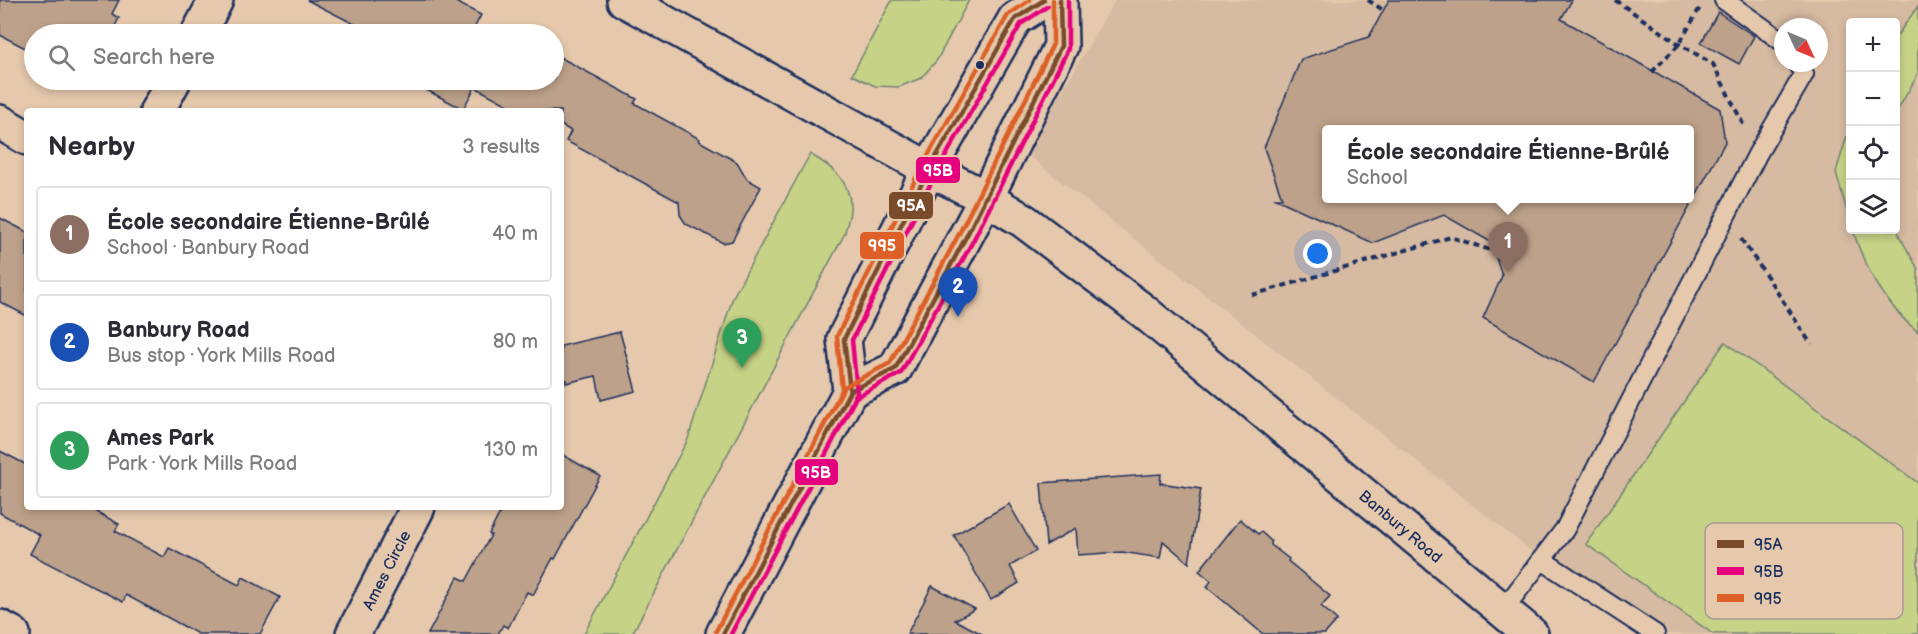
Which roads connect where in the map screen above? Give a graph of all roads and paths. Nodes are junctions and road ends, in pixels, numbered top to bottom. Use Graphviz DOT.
graph roads {
  1 [pos="216,0"];
  2 [pos="624,0"];
  3 [pos="1044,0"];
  4 [pos="1060,0"];
  5 [pos="1368,0"];
  6 [pos="1616,0"];
  7 [pos="1705,0"];
  8 [pos="1724,0"];
  9 [pos="1383,10"];
  10 [pos="203,24"];
  11 [pos="1774,36"];
  12 [pos="1679,44"];
  13 [pos="1652,72"];
  14 [pos="1803,72"];
  15 [pos="169,90"];
  16 [pos="159,108"];
  17 [pos="0,122"];
  18 [pos="24,136"];
  19 [pos="1758,153"];
  20 [pos="929,169"];
  21 [pos="986,198"];
  22 [pos="1725,216"];
  23 [pos="1493,251"];
  24 [pos="1252,295"];
  25 [pos="1811,344"];
  26 [pos="850,391"];
  27 [pos="416,510"];
  28 [pos="1542,560"];
  29 [pos="1503,610"];
  30 [pos="0,627"];
  31 [pos="13,634"];
  32 [pos="353,634"];
  33 [pos="723,634"];
  34 [pos="1531,634"];
  35 [pos="1655,634"];
  1 -- 10 [label="street"];
  2 -- 20 [label="street, Banbury Road"];
  3 -- 20 [label="street"];
  4 -- 21 [label="street"];
  5 -- 9 [label="path"];
  6 -- 12 [label="path"];
  7 -- 12 [label="path"];
  8 -- 11 [label="lane"];
  12 -- 13 [label="path"];
  12 -- 19 [label="path"];
  14 -- 19 [label="lane"];
  15 -- 16 [label="street"];
  17 -- 18 [label="street"];
  19 -- 22 [label="lane"];
  20 -- 21 [label="street, Banbury Road"];
  20 -- 26 [label="street"];
  21 -- 26 [label="street"];
  21 -- 29 [label="street, Banbury Road"];
  22 -- 25 [label="path"];
  22 -- 28 [label="lane"];
  23 -- 24 [label="path"];
  26 -- 33 [label="street"];
  27 -- 32 [label="street, Ames Circle"];
  28 -- 29 [label="lane"];
  28 -- 35 [label="lane"];
  29 -- 34 [label="street, Banbury Road"];
  30 -- 31 [label="street"];
}
